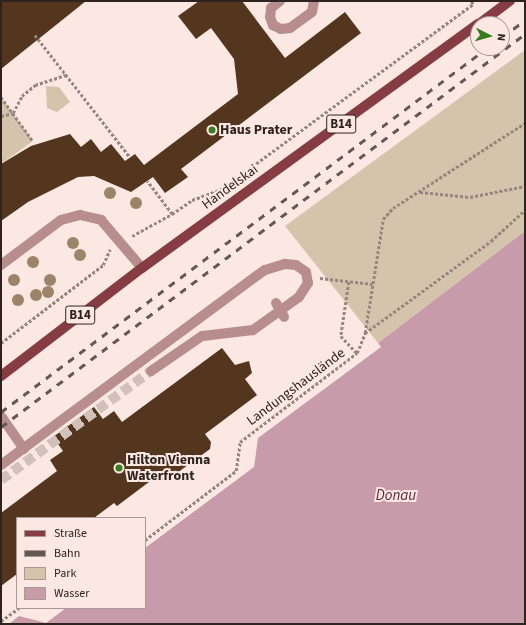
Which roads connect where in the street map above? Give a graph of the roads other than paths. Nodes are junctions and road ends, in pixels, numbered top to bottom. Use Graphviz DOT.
graph roads {
  1 [pos="280,1"];
  2 [pos="314,1"];
  3 [pos="510,1"];
  4 [pos="489,16"];
  5 [pos="470,30"];
  6 [pos="1,265"];
  7 [pos="142,268"];
  8 [pos="150,371"];
  9 [pos="1,376"];
  10 [pos="1,416"];
  11 [pos="24,449"];
  12 [pos="1,465"];
  1 -- 2 [label="lane"];
  3 -- 4 [label="main road, Handelskai / B14"];
  5 -- 7 [label="main road, Handelskai / B14"];
  6 -- 7 [label="lane"];
  7 -- 9 [label="main road, Handelskai / B14"];
  8 -- 11 [label="lane"];
  10 -- 11 [label="lane"];
  11 -- 12 [label="lane"];
}
